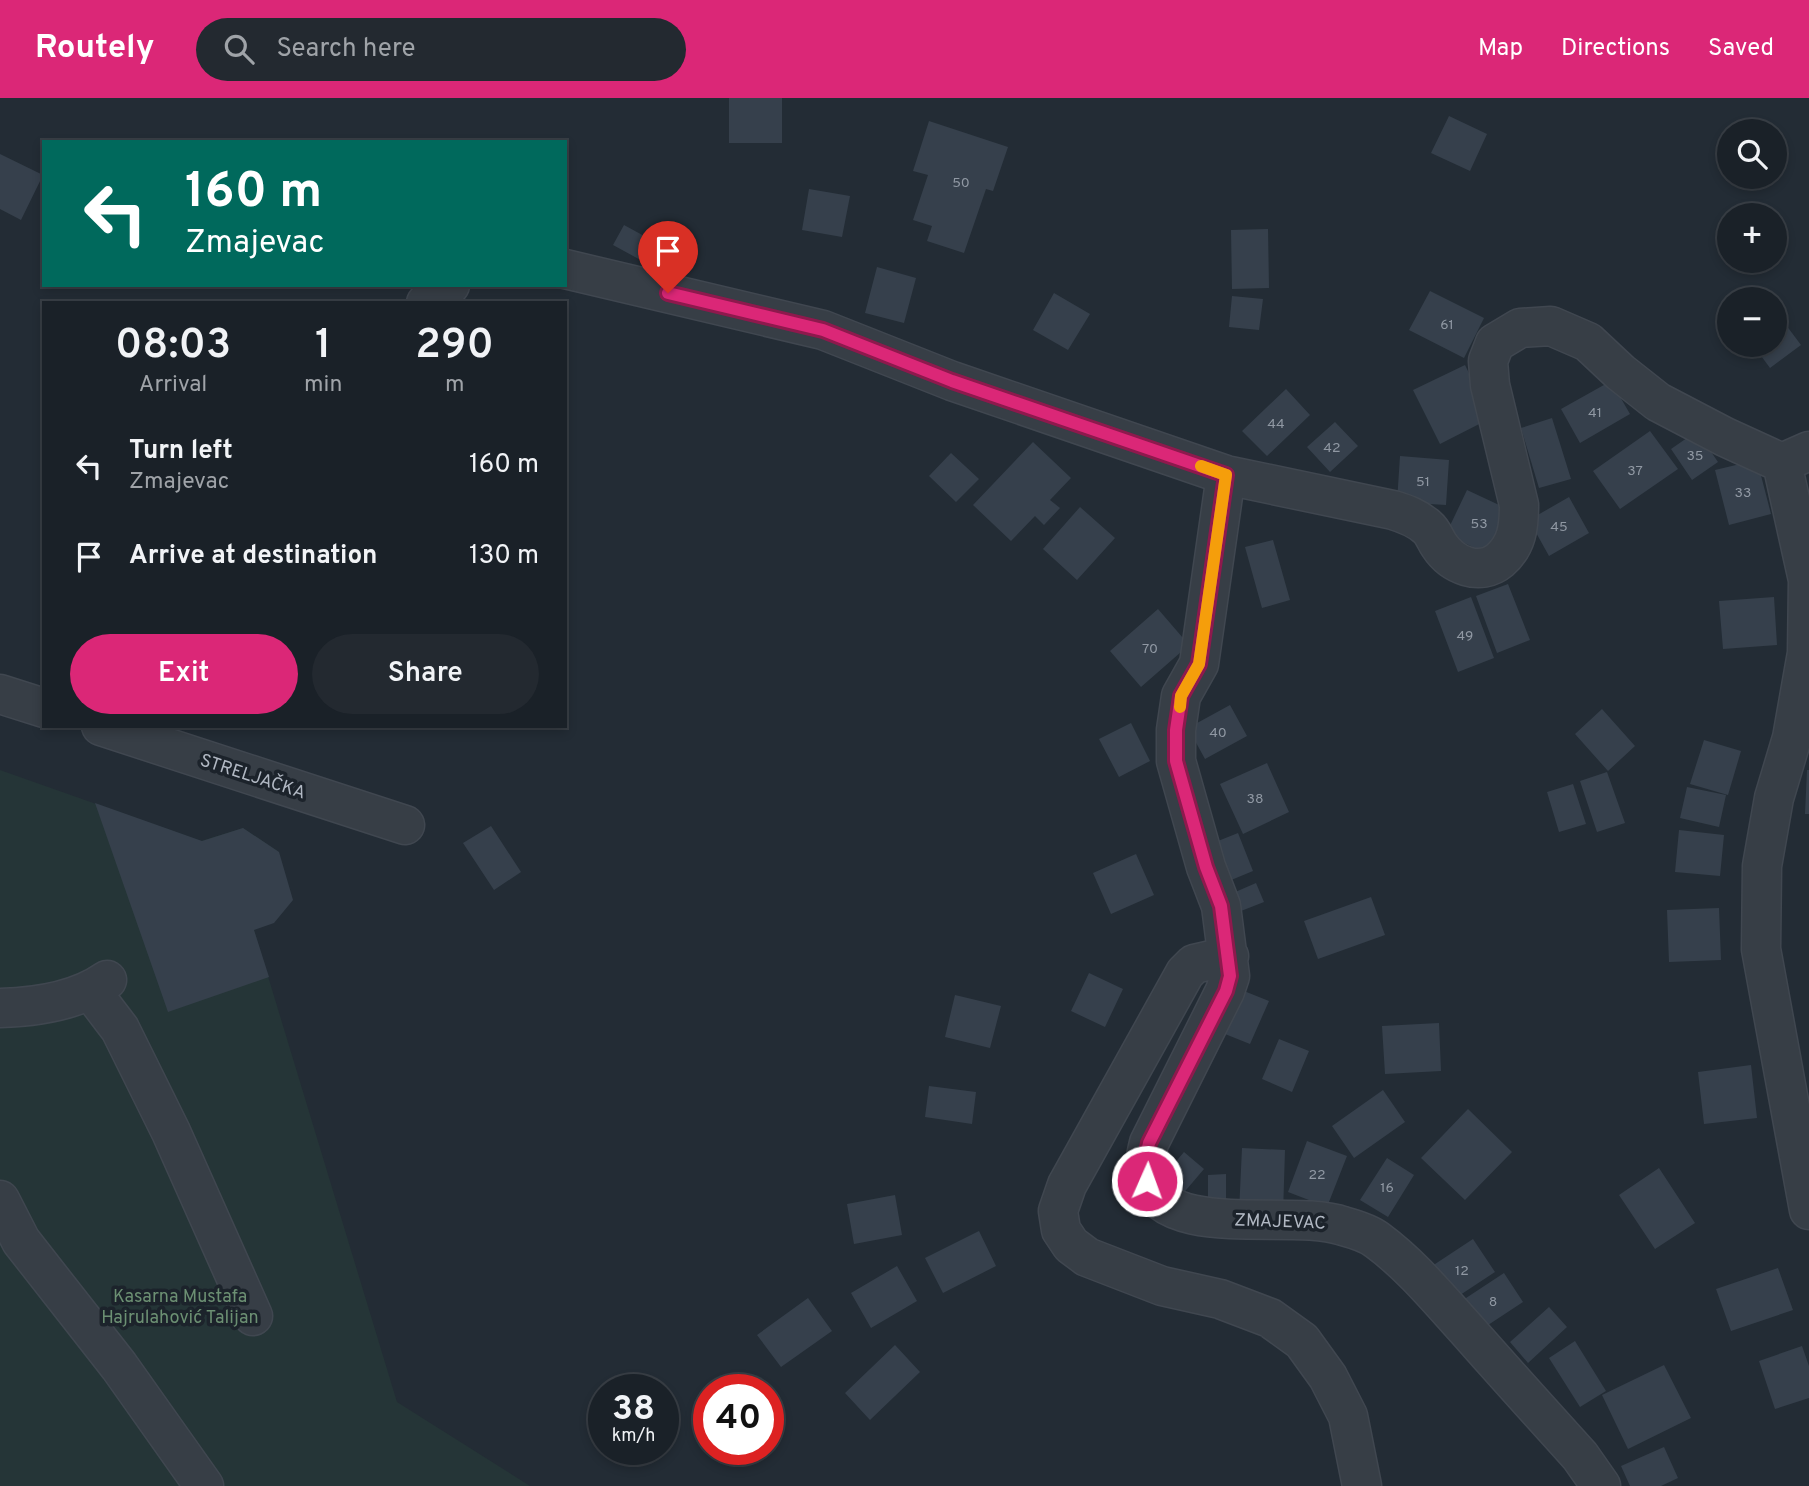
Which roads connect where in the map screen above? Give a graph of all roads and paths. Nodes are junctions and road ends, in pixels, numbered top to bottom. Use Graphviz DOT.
graph roads {
  1 [pos="567,269"];
  2 [pos="447,287"];
  3 [pos="429,301"];
  4 [pos="1796,457"];
  5 [pos="1226,475"];
  6 [pos="0,694"];
  7 [pos="42,707"];
  8 [pos="107,728"];
  9 [pos="405,825"];
  10 [pos="1229,956"];
  11 [pos="0,1008"];
  12 [pos="0,1200"];
  13 [pos="1809,1210"];
  14 [pos="253,1316"];
  15 [pos="204,1486"];
  16 [pos="1362,1486"];
  17 [pos="1601,1486"];
  1 -- 5 [label="street"];
  2 -- 3 [label="street"];
  4 -- 5 [label="street"];
  4 -- 13 [label="street"];
  5 -- 10 [label="street, ZMAJEVAC"];
  6 -- 7 [label="street"];
  8 -- 9 [label="street, STRELJAČKA"];
  10 -- 16 [label="street"];
  10 -- 17 [label="street, ZMAJEVAC"];
  11 -- 14 [label="street"];
  12 -- 15 [label="street"];
}
